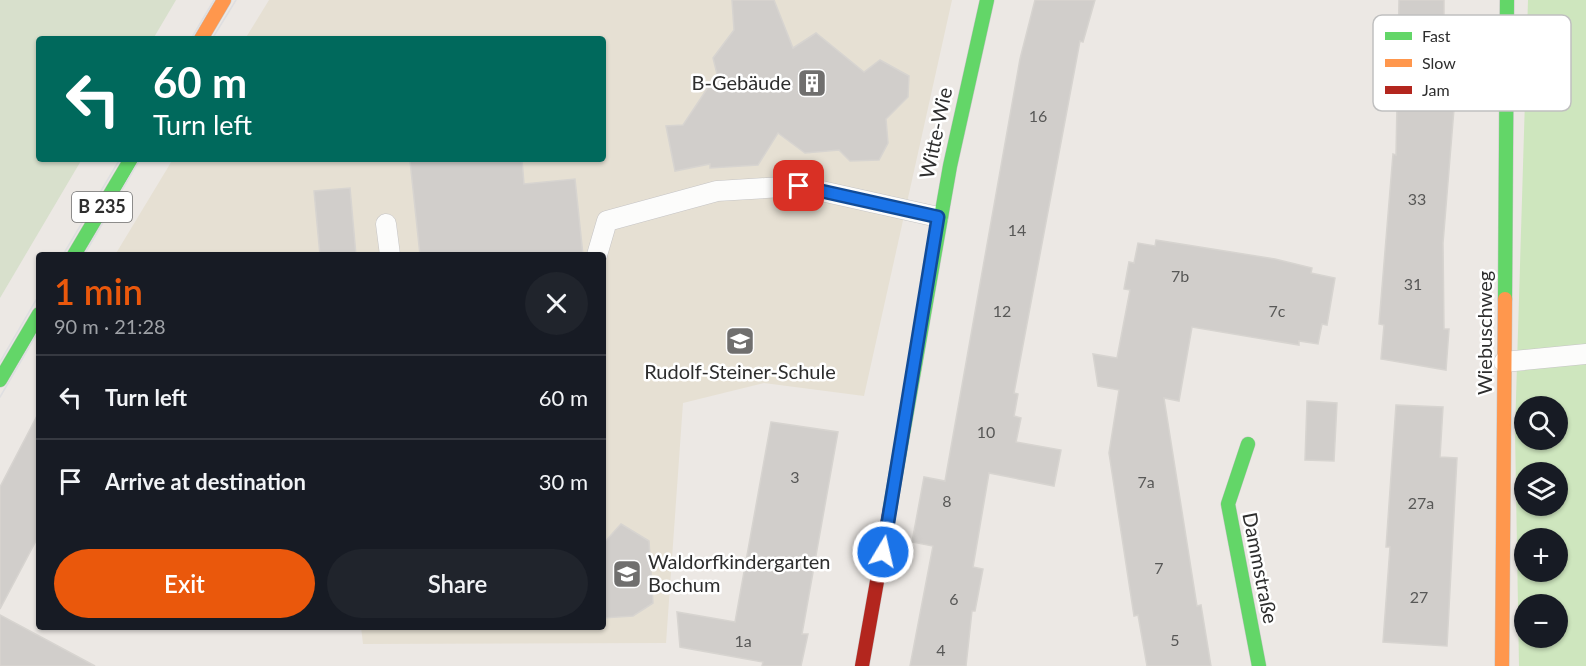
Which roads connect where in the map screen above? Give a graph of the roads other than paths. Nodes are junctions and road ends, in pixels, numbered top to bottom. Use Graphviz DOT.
graph roads {
  1 [pos="224,0"];
  2 [pos="987,0"];
  3 [pos="1506,0"];
  4 [pos="1506,15"];
  5 [pos="203,36"];
  6 [pos="1505,111"];
  7 [pos="128,162"];
  8 [pos="938,217"];
  9 [pos="386,224"];
  10 [pos="76,252"];
  11 [pos="390,252"];
  12 [pos="598,252"];
  13 [pos="36,319"];
  14 [pos="1586,354"];
  15 [pos="1504,362"];
  16 [pos="0,380"];
  17 [pos="1248,444"];
  18 [pos="862,666"];
  19 [pos="1259,666"];
  20 [pos="1502,666"];
  1 -- 5 [label="street"];
  2 -- 8 [label="street, Witte-Wie"];
  3 -- 4 [label="street, Wiebuschweg"];
  6 -- 15 [label="street, Wiebuschweg"];
  7 -- 10 [label="street, B 235"];
  8 -- 12 [label="lane"];
  8 -- 18 [label="street, Witte-Wie"];
  9 -- 11 [label="lane"];
  13 -- 16 [label="street"];
  14 -- 15 [label="lane"];
  15 -- 20 [label="street, Wiebuschweg"];
  17 -- 19 [label="street, Dammstraße"];
}
